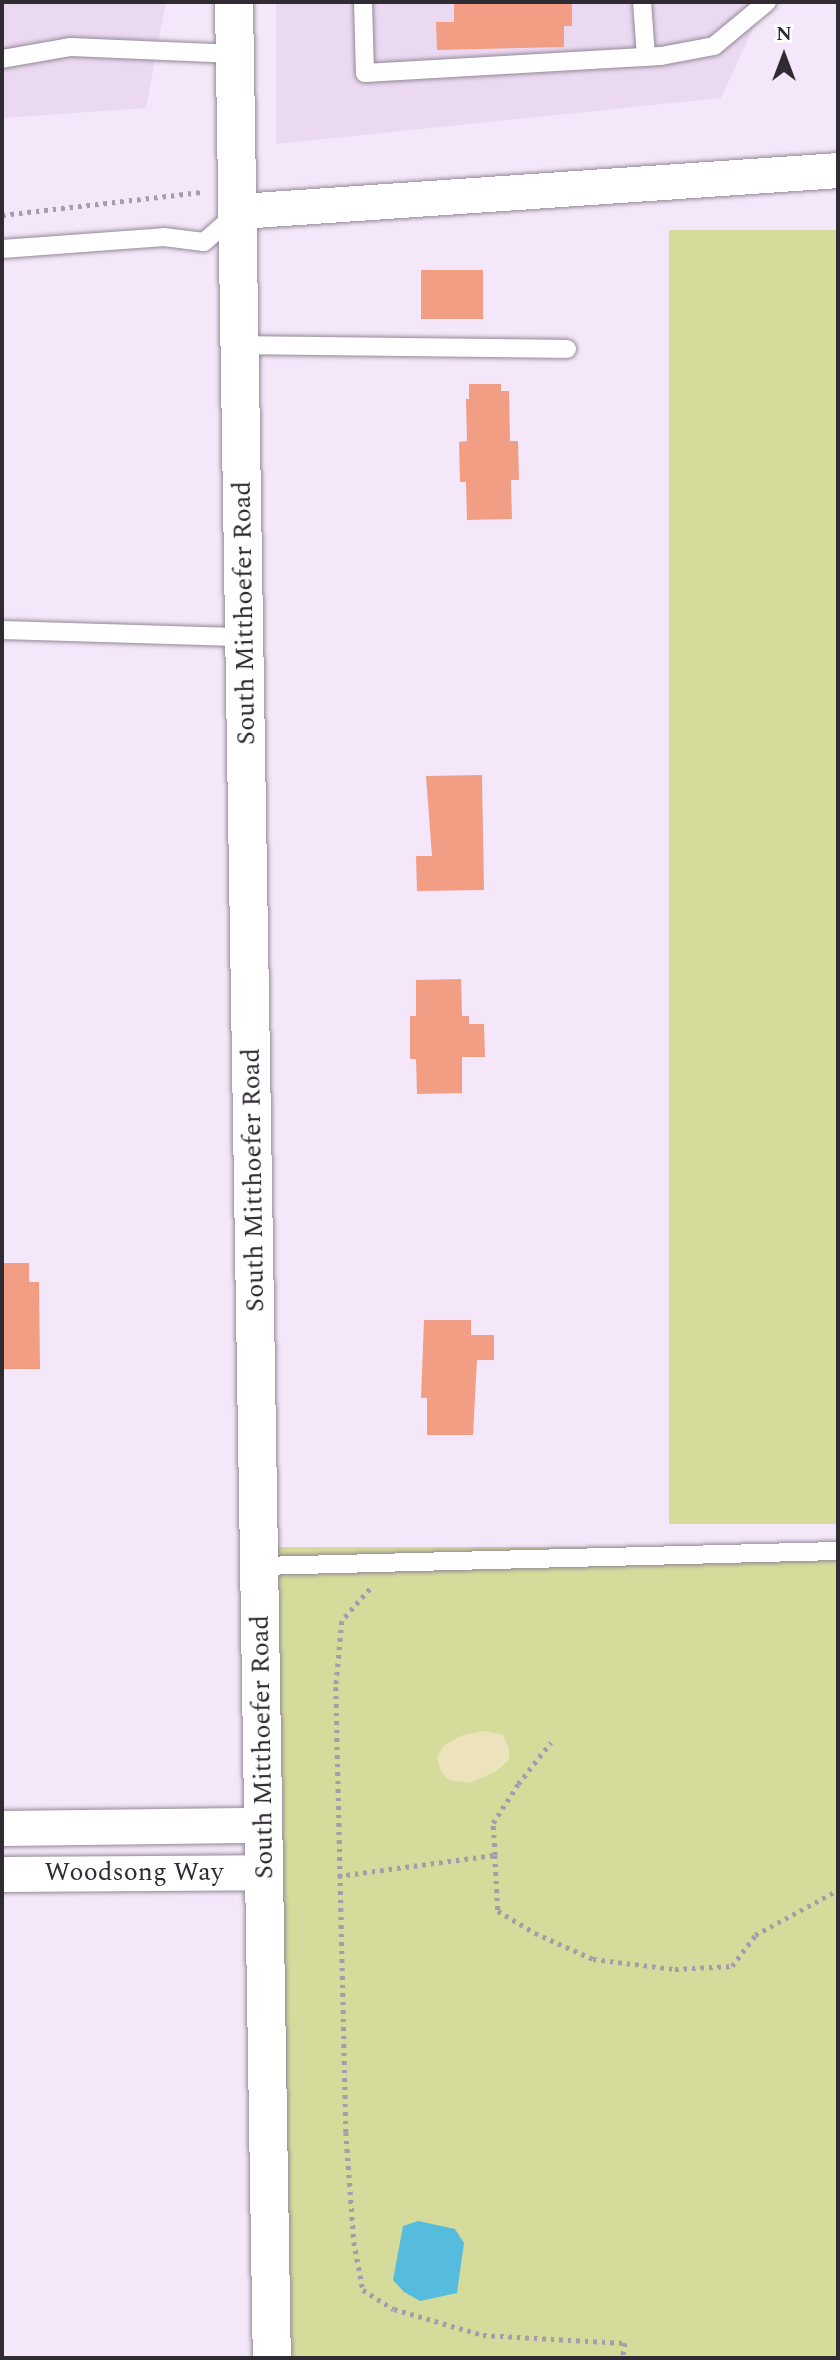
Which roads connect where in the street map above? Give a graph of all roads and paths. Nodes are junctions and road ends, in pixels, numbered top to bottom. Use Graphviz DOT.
graph roads {
  1 [pos="234,2"];
  2 [pos="363,2"];
  3 [pos="642,2"];
  4 [pos="767,2"];
  5 [pos="236,54"];
  6 [pos="646,57"];
  7 [pos="2,59"];
  8 [pos="838,170"];
  9 [pos="240,211"];
  10 [pos="2,248"];
  11 [pos="241,345"];
  12 [pos="567,349"];
  13 [pos="2,630"];
  14 [pos="245,637"];
  15 [pos="838,1551"];
  16 [pos="396,1562"];
  17 [pos="261,1566"];
  18 [pos="551,1742"];
  19 [pos="264,1825"];
  20 [pos="2,1828"];
  21 [pos="495,1855"];
  22 [pos="265,1872"];
  23 [pos="2,1874"];
  24 [pos="338,1876"];
  25 [pos="838,1891"];
  26 [pos="272,2358"];
  27 [pos="623,2358"];
  1 -- 5 [label="main road, South Mitthoefer Road"];
  2 -- 6 [label="lane"];
  3 -- 6 [label="lane"];
  4 -- 6 [label="lane"];
  5 -- 7 [label="lane"];
  5 -- 9 [label="main road, South Mitthoefer Road"];
  8 -- 9 [label="street"];
  9 -- 10 [label="lane"];
  9 -- 11 [label="main road, South Mitthoefer Road"];
  11 -- 12 [label="lane"];
  11 -- 14 [label="main road, South Mitthoefer Road"];
  13 -- 14 [label="lane"];
  14 -- 17 [label="main road, South Mitthoefer Road"];
  15 -- 16 [label="lane"];
  16 -- 17 [label="lane"];
  16 -- 24 [label="path"];
  17 -- 19 [label="main road, South Mitthoefer Road"];
  18 -- 21 [label="path"];
  19 -- 20 [label="street, Woodsong Way"];
  19 -- 22 [label="main road, South Mitthoefer Road"];
  21 -- 24 [label="path"];
  21 -- 25 [label="path"];
  22 -- 23 [label="street, Woodsong Way"];
  22 -- 26 [label="main road, South Mitthoefer Road"];
  24 -- 27 [label="path"];
}
